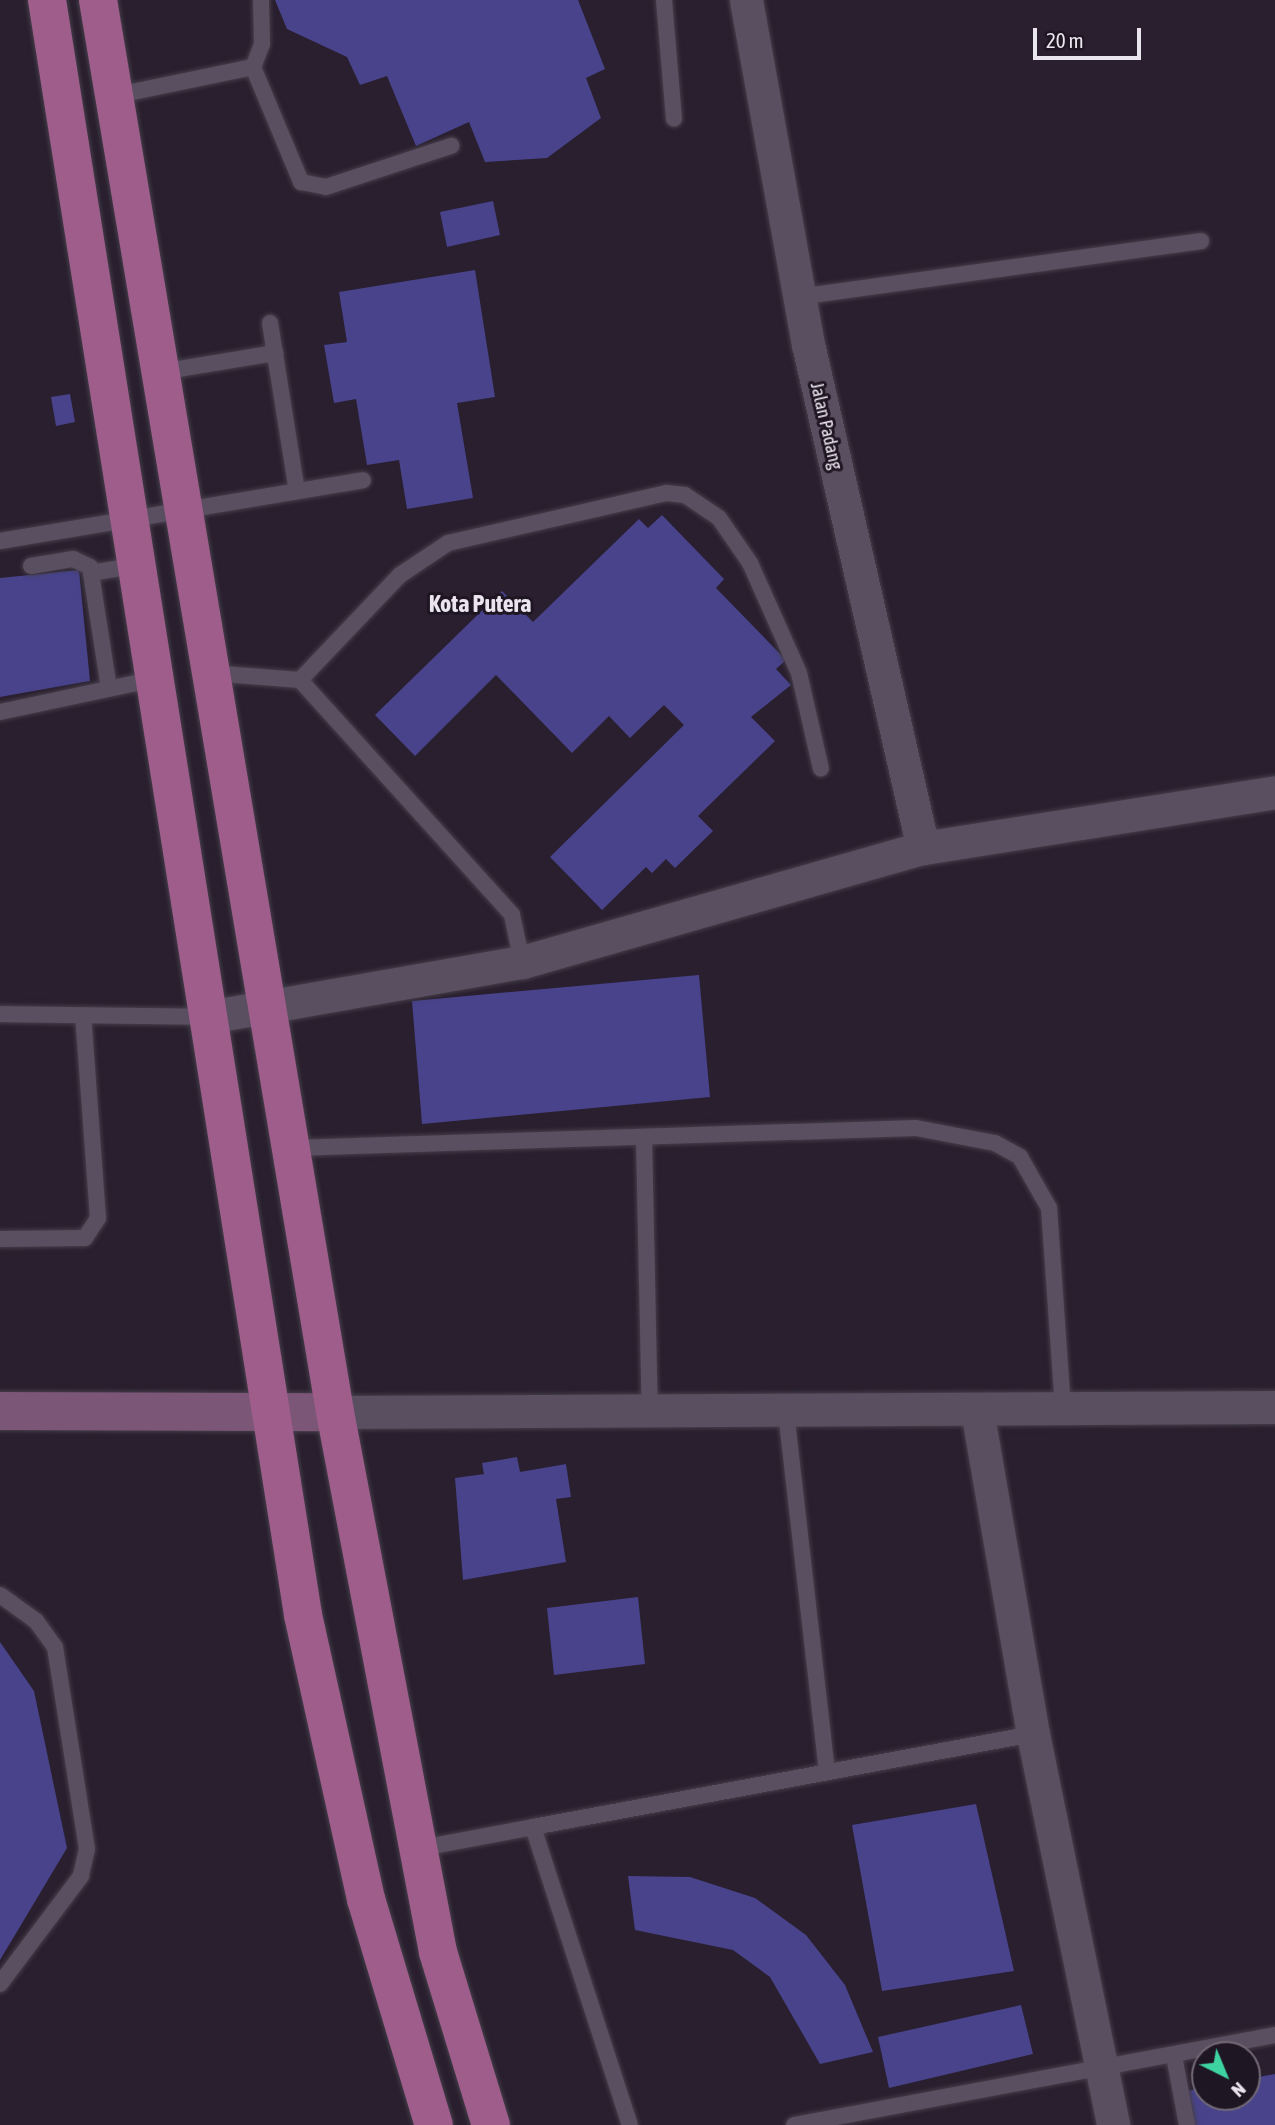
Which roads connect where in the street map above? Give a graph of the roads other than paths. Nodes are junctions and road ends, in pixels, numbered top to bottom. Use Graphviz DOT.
graph roads {
  1 [pos="47,0"];
  2 [pos="98,0"];
  3 [pos="261,0"];
  4 [pos="664,0"];
  5 [pos="746,0"];
  6 [pos="253,67"];
  7 [pos="113,96"];
  8 [pos="674,119"];
  9 [pos="451,146"];
  10 [pos="1201,241"];
  11 [pos="798,297"];
  12 [pos="270,323"];
  13 [pos="275,353"];
  14 [pos="158,373"];
  15 [pos="363,480"];
  16 [pos="297,491"];
  17 [pos="181,511"];
  18 [pos="133,519"];
  19 [pos="0,541"];
  20 [pos="140,565"];
  21 [pos="31,566"];
  22 [pos="91,573"];
  23 [pos="210,673"];
  24 [pos="158,678"];
  25 [pos="300,680"];
  26 [pos="109,688"];
  27 [pos="0,712"];
  28 [pos="821,769"];
  29 [pos="1275,792"];
  30 [pos="923,848"];
  31 [pos="522,962"];
  32 [pos="268,1007"];
  33 [pos="0,1014"];
  34 [pos="83,1016"];
  35 [pos="209,1017"];
  36 [pos="644,1137"];
  37 [pos="293,1148"];
  38 [pos="0,1239"];
  39 [pos="1275,1407"];
  40 [pos="1063,1409"];
  41 [pos="977,1410"];
  42 [pos="0,1411"];
  43 [pos="268,1412"];
  44 [pos="335,1412"];
  45 [pos="786,1412"];
  46 [pos="650,1413"];
  47 [pos="0,1595"];
  48 [pos="1033,1734"];
  49 [pos="827,1772"];
  50 [pos="533,1827"];
  51 [pos="416,1849"];
  52 [pos="0,1984"];
  53 [pos="1275,2035"];
  54 [pos="1174,2056"];
  55 [pos="1102,2069"];
  56 [pos="434,2125"];
  57 [pos="491,2125"];
  58 [pos="630,2125"];
  59 [pos="794,2125"];
  60 [pos="1114,2125"];
  61 [pos="1186,2125"];
  1 -- 18 [label="main road"];
  2 -- 7 [label="main road"];
  3 -- 6 [label="lane"];
  4 -- 8 [label="lane"];
  5 -- 11 [label="street, Jalan Padang"];
  6 -- 7 [label="lane"];
  6 -- 9 [label="lane"];
  7 -- 14 [label="main road"];
  10 -- 11 [label="lane"];
  11 -- 30 [label="street, Jalan Padang"];
  12 -- 13 [label="lane"];
  13 -- 14 [label="lane"];
  13 -- 16 [label="lane"];
  14 -- 17 [label="main road"];
  15 -- 16 [label="lane"];
  16 -- 17 [label="lane"];
  17 -- 18 [label="lane"];
  17 -- 23 [label="main road"];
  18 -- 19 [label="lane"];
  18 -- 20 [label="main road"];
  20 -- 22 [label="lane"];
  20 -- 24 [label="main road"];
  21 -- 22 [label="lane"];
  22 -- 26 [label="lane"];
  23 -- 25 [label="lane"];
  23 -- 32 [label="main road"];
  24 -- 26 [label="lane"];
  24 -- 35 [label="main road"];
  25 -- 28 [label="lane"];
  25 -- 31 [label="lane"];
  26 -- 27 [label="lane"];
  29 -- 30 [label="street"];
  30 -- 31 [label="street"];
  31 -- 32 [label="street"];
  32 -- 35 [label="street"];
  32 -- 37 [label="main road"];
  33 -- 34 [label="lane"];
  34 -- 35 [label="lane"];
  34 -- 38 [label="lane"];
  35 -- 43 [label="main road"];
  36 -- 37 [label="lane"];
  36 -- 40 [label="lane"];
  36 -- 46 [label="lane"];
  37 -- 44 [label="main road"];
  39 -- 40 [label="street"];
  40 -- 41 [label="street"];
  41 -- 45 [label="street"];
  41 -- 48 [label="street"];
  42 -- 43 [label="street"];
  43 -- 44 [label="street"];
  43 -- 56 [label="main road"];
  44 -- 46 [label="street"];
  44 -- 51 [label="main road"];
  45 -- 46 [label="street"];
  45 -- 49 [label="lane"];
  47 -- 52 [label="lane"];
  48 -- 49 [label="lane"];
  48 -- 55 [label="street"];
  49 -- 50 [label="lane"];
  50 -- 51 [label="lane"];
  50 -- 58 [label="lane"];
  51 -- 57 [label="main road"];
  53 -- 54 [label="lane"];
  54 -- 55 [label="lane"];
  54 -- 61 [label="lane"];
  55 -- 59 [label="lane"];
  55 -- 60 [label="street"];
}
